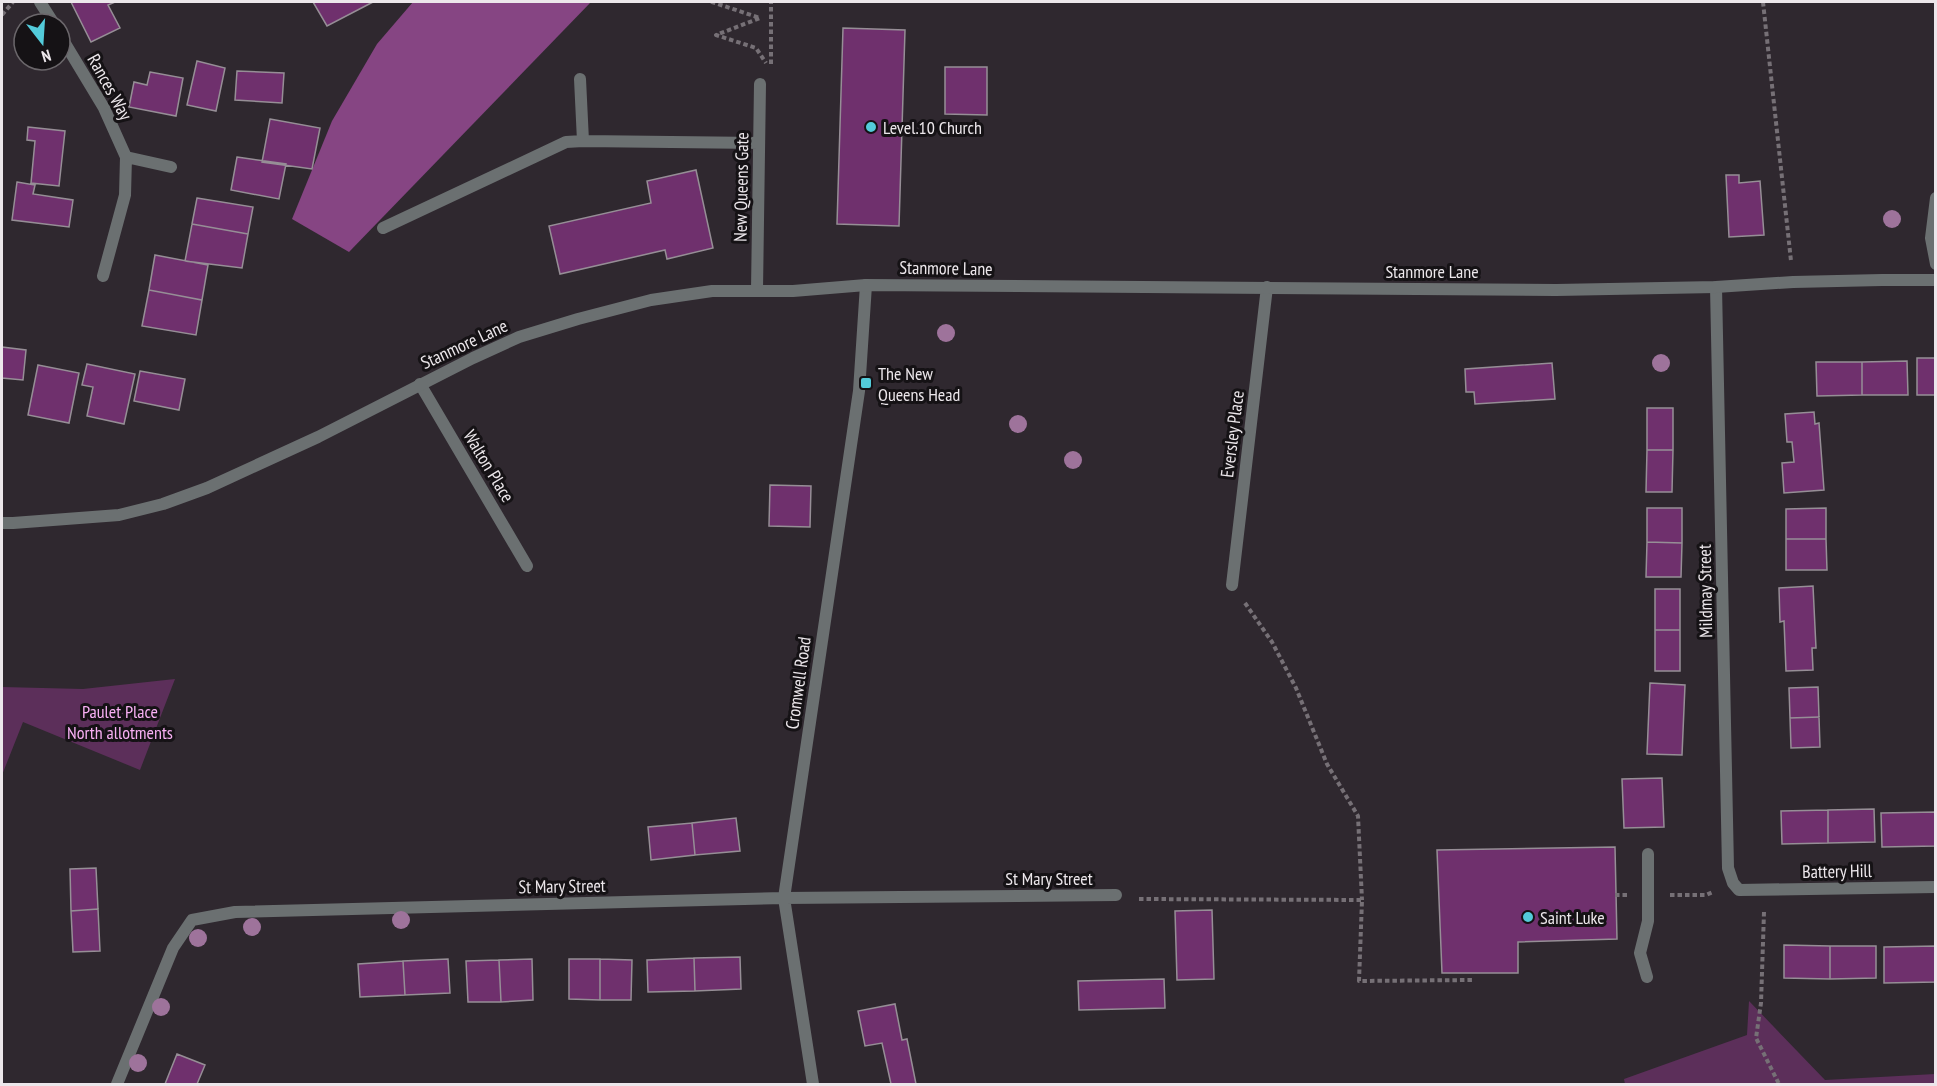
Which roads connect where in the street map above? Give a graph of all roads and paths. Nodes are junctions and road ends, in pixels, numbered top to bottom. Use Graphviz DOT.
graph roads {
  1 [pos="13,2"];
  2 [pos="771,2"];
  3 [pos="1763,2"];
  4 [pos="2,15"];
  5 [pos="72,55"];
  6 [pos="771,70"];
  7 [pos="580,79"];
  8 [pos="760,84"];
  9 [pos="583,141"];
  10 [pos="759,143"];
  11 [pos="126,157"];
  12 [pos="171,167"];
  13 [pos="1935,198"];
  14 [pos="383,228"];
  15 [pos="1935,264"];
  16 [pos="103,276"];
  17 [pos="1935,280"];
  18 [pos="1793,282"];
  19 [pos="866,285"];
  20 [pos="1267,287"];
  21 [pos="1716,287"];
  22 [pos="757,290"];
  23 [pos="420,384"];
  24 [pos="2,523"];
  25 [pos="527,566"];
  26 [pos="1232,585"];
  27 [pos="1648,854"];
  28 [pos="1736,886"];
  29 [pos="1935,887"];
  30 [pos="1764,890"];
  31 [pos="1116,895"];
  32 [pos="1615,895"];
  33 [pos="1648,895"];
  34 [pos="784,898"];
  35 [pos="1362,900"];
  36 [pos="1647,977"];
  37 [pos="1472,980"];
  38 [pos="117,1084"];
  39 [pos="813,1084"];
  40 [pos="1779,1084"];
  1 -- 4 [label="path"];
  2 -- 6 [label="path"];
  3 -- 18 [label="path"];
  5 -- 11 [label="street, Rances Way"];
  7 -- 9 [label="street"];
  8 -- 10 [label="street, New Queens Gate"];
  9 -- 10 [label="street"];
  9 -- 14 [label="street"];
  10 -- 22 [label="street, New Queens Gate"];
  11 -- 12 [label="street"];
  11 -- 16 [label="street, Rances Way"];
  13 -- 15 [label="street"];
  17 -- 18 [label="street, Stanmore Lane"];
  18 -- 21 [label="street, Stanmore Lane"];
  19 -- 20 [label="street, Stanmore Lane"];
  19 -- 22 [label="street, Stanmore Lane"];
  19 -- 34 [label="street, Cromwell Road"];
  20 -- 21 [label="street, Stanmore Lane"];
  20 -- 26 [label="street, Eversley Place"];
  21 -- 28 [label="street, Mildmay Street"];
  22 -- 23 [label="street, Stanmore Lane"];
  23 -- 24 [label="street, Stanmore Lane"];
  23 -- 25 [label="street, Walton Place"];
  26 -- 35 [label="path"];
  27 -- 33 [label="street"];
  28 -- 30 [label="street, Battery Hill"];
  28 -- 33 [label="path"];
  29 -- 30 [label="street, Battery Hill"];
  30 -- 40 [label="path"];
  31 -- 34 [label="street, St Mary Street"];
  31 -- 35 [label="path"];
  32 -- 33 [label="path"];
  33 -- 36 [label="street"];
  34 -- 38 [label="street, St Mary Street"];
  34 -- 39 [label="street, Cromwell Road"];
  35 -- 37 [label="path"];
}
